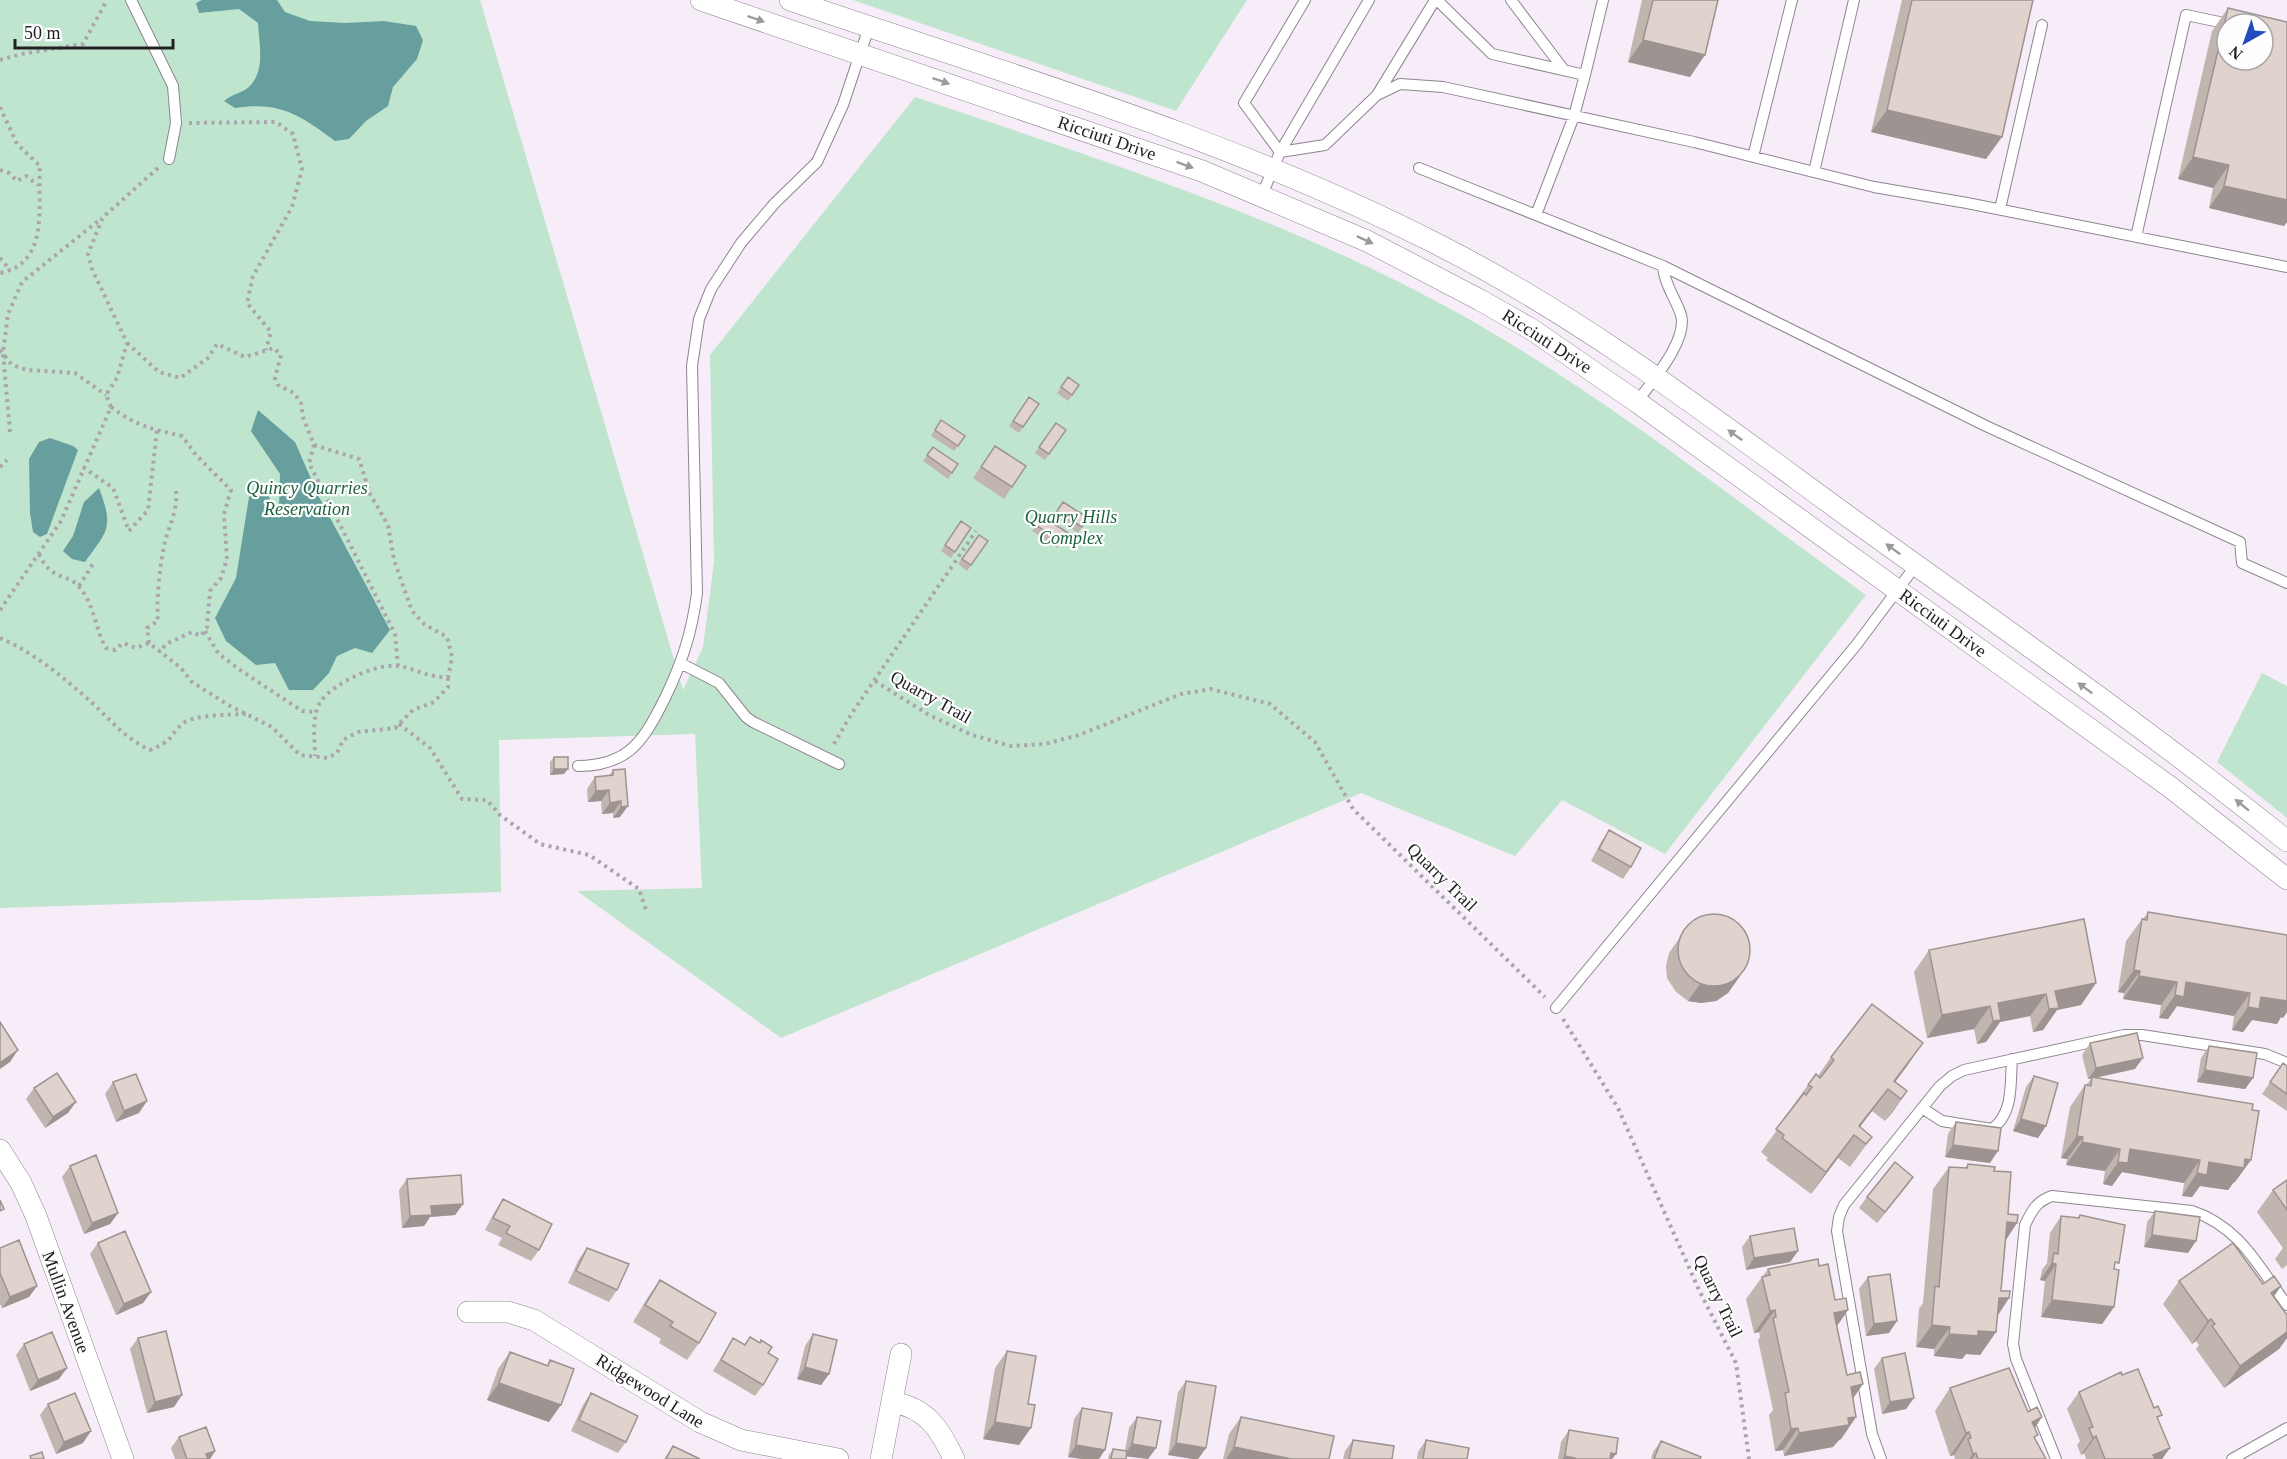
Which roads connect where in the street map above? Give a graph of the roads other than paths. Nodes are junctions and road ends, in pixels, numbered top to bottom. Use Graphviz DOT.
graph roads {
  1 [pos="131,0"];
  2 [pos="701,0"];
  3 [pos="790,0"];
  4 [pos="1305,0"];
  5 [pos="1369,0"];
  6 [pos="1436,0"];
  7 [pos="1511,0"];
  8 [pos="1603,0"];
  9 [pos="1792,0"];
  10 [pos="1854,0"];
  11 [pos="2215,21"];
  12 [pos="2042,25"];
  13 [pos="869,27"];
  14 [pos="860,54"];
  15 [pos="1564,70"];
  16 [pos="1585,75"];
  17 [pos="1377,95"];
  18 [pos="1574,116"];
  19 [pos="1753,157"];
  20 [pos="169,159"];
  21 [pos="1277,160"];
  22 [pos="1419,168"];
  23 [pos="1814,172"];
  24 [pos="1262,195"];
  25 [pos="2000,209"];
  26 [pos="1536,214"];
  27 [pos="2136,237"];
  28 [pos="1663,266"];
  29 [pos="2287,267"];
  30 [pos="1655,376"];
  31 [pos="1637,402"];
  32 [pos="1916,565"];
  33 [pos="2287,583"];
  34 [pos="1898,590"];
  35 [pos="682,664"];
  36 [pos="839,764"];
  37 [pos="578,766"];
  38 [pos="2287,842"];
  39 [pos="2287,879"];
  40 [pos="1556,1008"];
  41 [pos="2012,1059"];
  42 [pos="2287,1063"];
  43 [pos="1922,1108"];
  44 [pos="0,1150"];
  45 [pos="2287,1305"];
  46 [pos="468,1312"];
  47 [pos="901,1354"];
  48 [pos="892,1402"];
  49 [pos="2287,1428"];
  50 [pos="123,1459"];
  51 [pos="838,1459"];
  52 [pos="881,1459"];
  53 [pos="954,1459"];
  54 [pos="1881,1459"];
  55 [pos="2056,1459"];
  56 [pos="2232,1459"];
  1 -- 20 [label="lane"];
  2 -- 14 [label="street, Ricciuti Drive, one-way"];
  3 -- 13 [label="street, Ricciuti Drive"];
  4 -- 21 [label="lane"];
  5 -- 21 [label="lane"];
  6 -- 15 [label="lane"];
  6 -- 17 [label="lane"];
  7 -- 15 [label="lane"];
  8 -- 16 [label="lane"];
  9 -- 19 [label="lane"];
  10 -- 23 [label="lane"];
  11 -- 27 [label="lane"];
  12 -- 25 [label="lane"];
  13 -- 14 [label="lane"];
  13 -- 21 [label="street, Ricciuti Drive"];
  14 -- 24 [label="street, Ricciuti Drive, one-way"];
  14 -- 35 [label="lane"];
  15 -- 16 [label="lane"];
  16 -- 18 [label="lane"];
  17 -- 18 [label="lane"];
  17 -- 21 [label="lane"];
  18 -- 19 [label="lane"];
  18 -- 26 [label="lane"];
  19 -- 23 [label="lane"];
  21 -- 24 [label="lane"];
  21 -- 30 [label="street, Ricciuti Drive"];
  22 -- 26 [label="lane"];
  23 -- 25 [label="lane"];
  24 -- 31 [label="street, Ricciuti Drive, one-way"];
  25 -- 27 [label="lane"];
  26 -- 28 [label="lane"];
  27 -- 29 [label="lane"];
  28 -- 30 [label="lane"];
  28 -- 33 [label="lane"];
  30 -- 31 [label="lane"];
  32 -- 30 [label="street, Ricciuti Drive, one-way"];
  31 -- 34 [label="street, Ricciuti Drive"];
  32 -- 34 [label="lane"];
  38 -- 32 [label="street, Ricciuti Drive, one-way"];
  34 -- 39 [label="street, Ricciuti Drive"];
  34 -- 40 [label="lane"];
  35 -- 36 [label="lane"];
  35 -- 37 [label="lane"];
  41 -- 42 [label="lane"];
  41 -- 43 [label="lane"];
  41 -- 43 [label="lane"];
  43 -- 54 [label="lane"];
  44 -- 50 [label="street, Mullin Avenue"];
  45 -- 55 [label="lane"];
  46 -- 51 [label="street, Ridgewood Lane"];
  47 -- 48 [label="street"];
  48 -- 52 [label="street"];
  48 -- 53 [label="street"];
  49 -- 56 [label="lane"];
}
